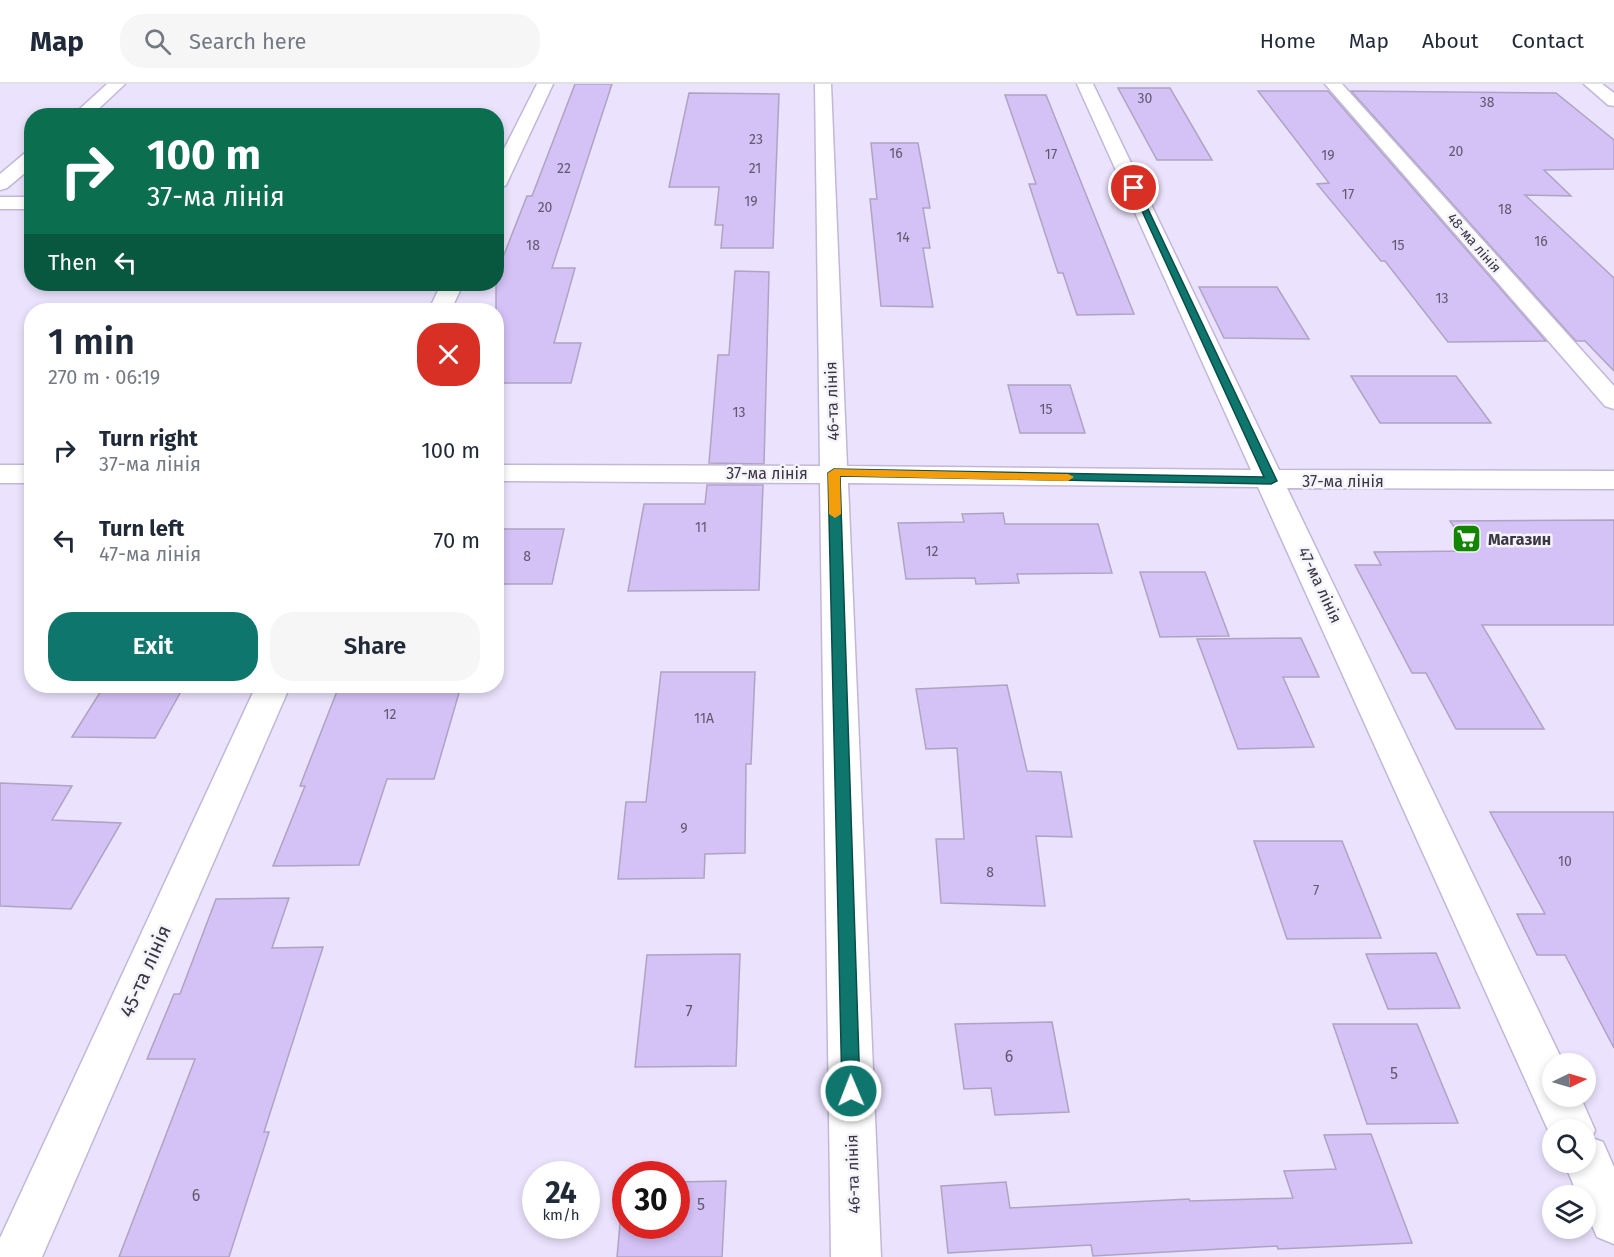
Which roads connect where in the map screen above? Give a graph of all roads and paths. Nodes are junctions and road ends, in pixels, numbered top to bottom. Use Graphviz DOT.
graph roads {
  1 [pos="117,84"];
  2 [pos="545,84"];
  3 [pos="823,84"];
  4 [pos="1085,84"];
  5 [pos="1333,84"];
  6 [pos="1592,84"];
  7 [pos="1614,101"];
  8 [pos="89,108"];
  9 [pos="24,164"];
  10 [pos="504,169"];
  11 [pos="0,184"];
  12 [pos="0,203"];
  13 [pos="24,203"];
  14 [pos="1614,401"];
  15 [pos="504,473"];
  16 [pos="834,473"];
  17 [pos="0,474"];
  18 [pos="24,474"];
  19 [pos="1614,480"];
  20 [pos="1271,481"];
  21 [pos="270,693"];
  22 [pos="1542,1066"];
  23 [pos="1592,1173"];
  24 [pos="1614,1220"];
  25 [pos="17,1257"];
  26 [pos="856,1257"];
  1 -- 8 [label="street"];
  2 -- 10 [label="street"];
  3 -- 16 [label="street, 46-та лінія"];
  4 -- 20 [label="street, 47-ма лінія"];
  5 -- 14 [label="street, 48-ма лінія"];
  6 -- 7 [label="street"];
  9 -- 11 [label="street"];
  12 -- 13 [label="street"];
  15 -- 16 [label="street, 37-ма лінія"];
  16 -- 20 [label="street, 37-ма лінія"];
  16 -- 26 [label="street, 46-та лінія"];
  17 -- 18 [label="street"];
  19 -- 20 [label="street, 37-ма лінія"];
  20 -- 22 [label="street, 47-ма лінія"];
  21 -- 25 [label="street, 45-та лінія"];
  23 -- 24 [label="street"];
}
